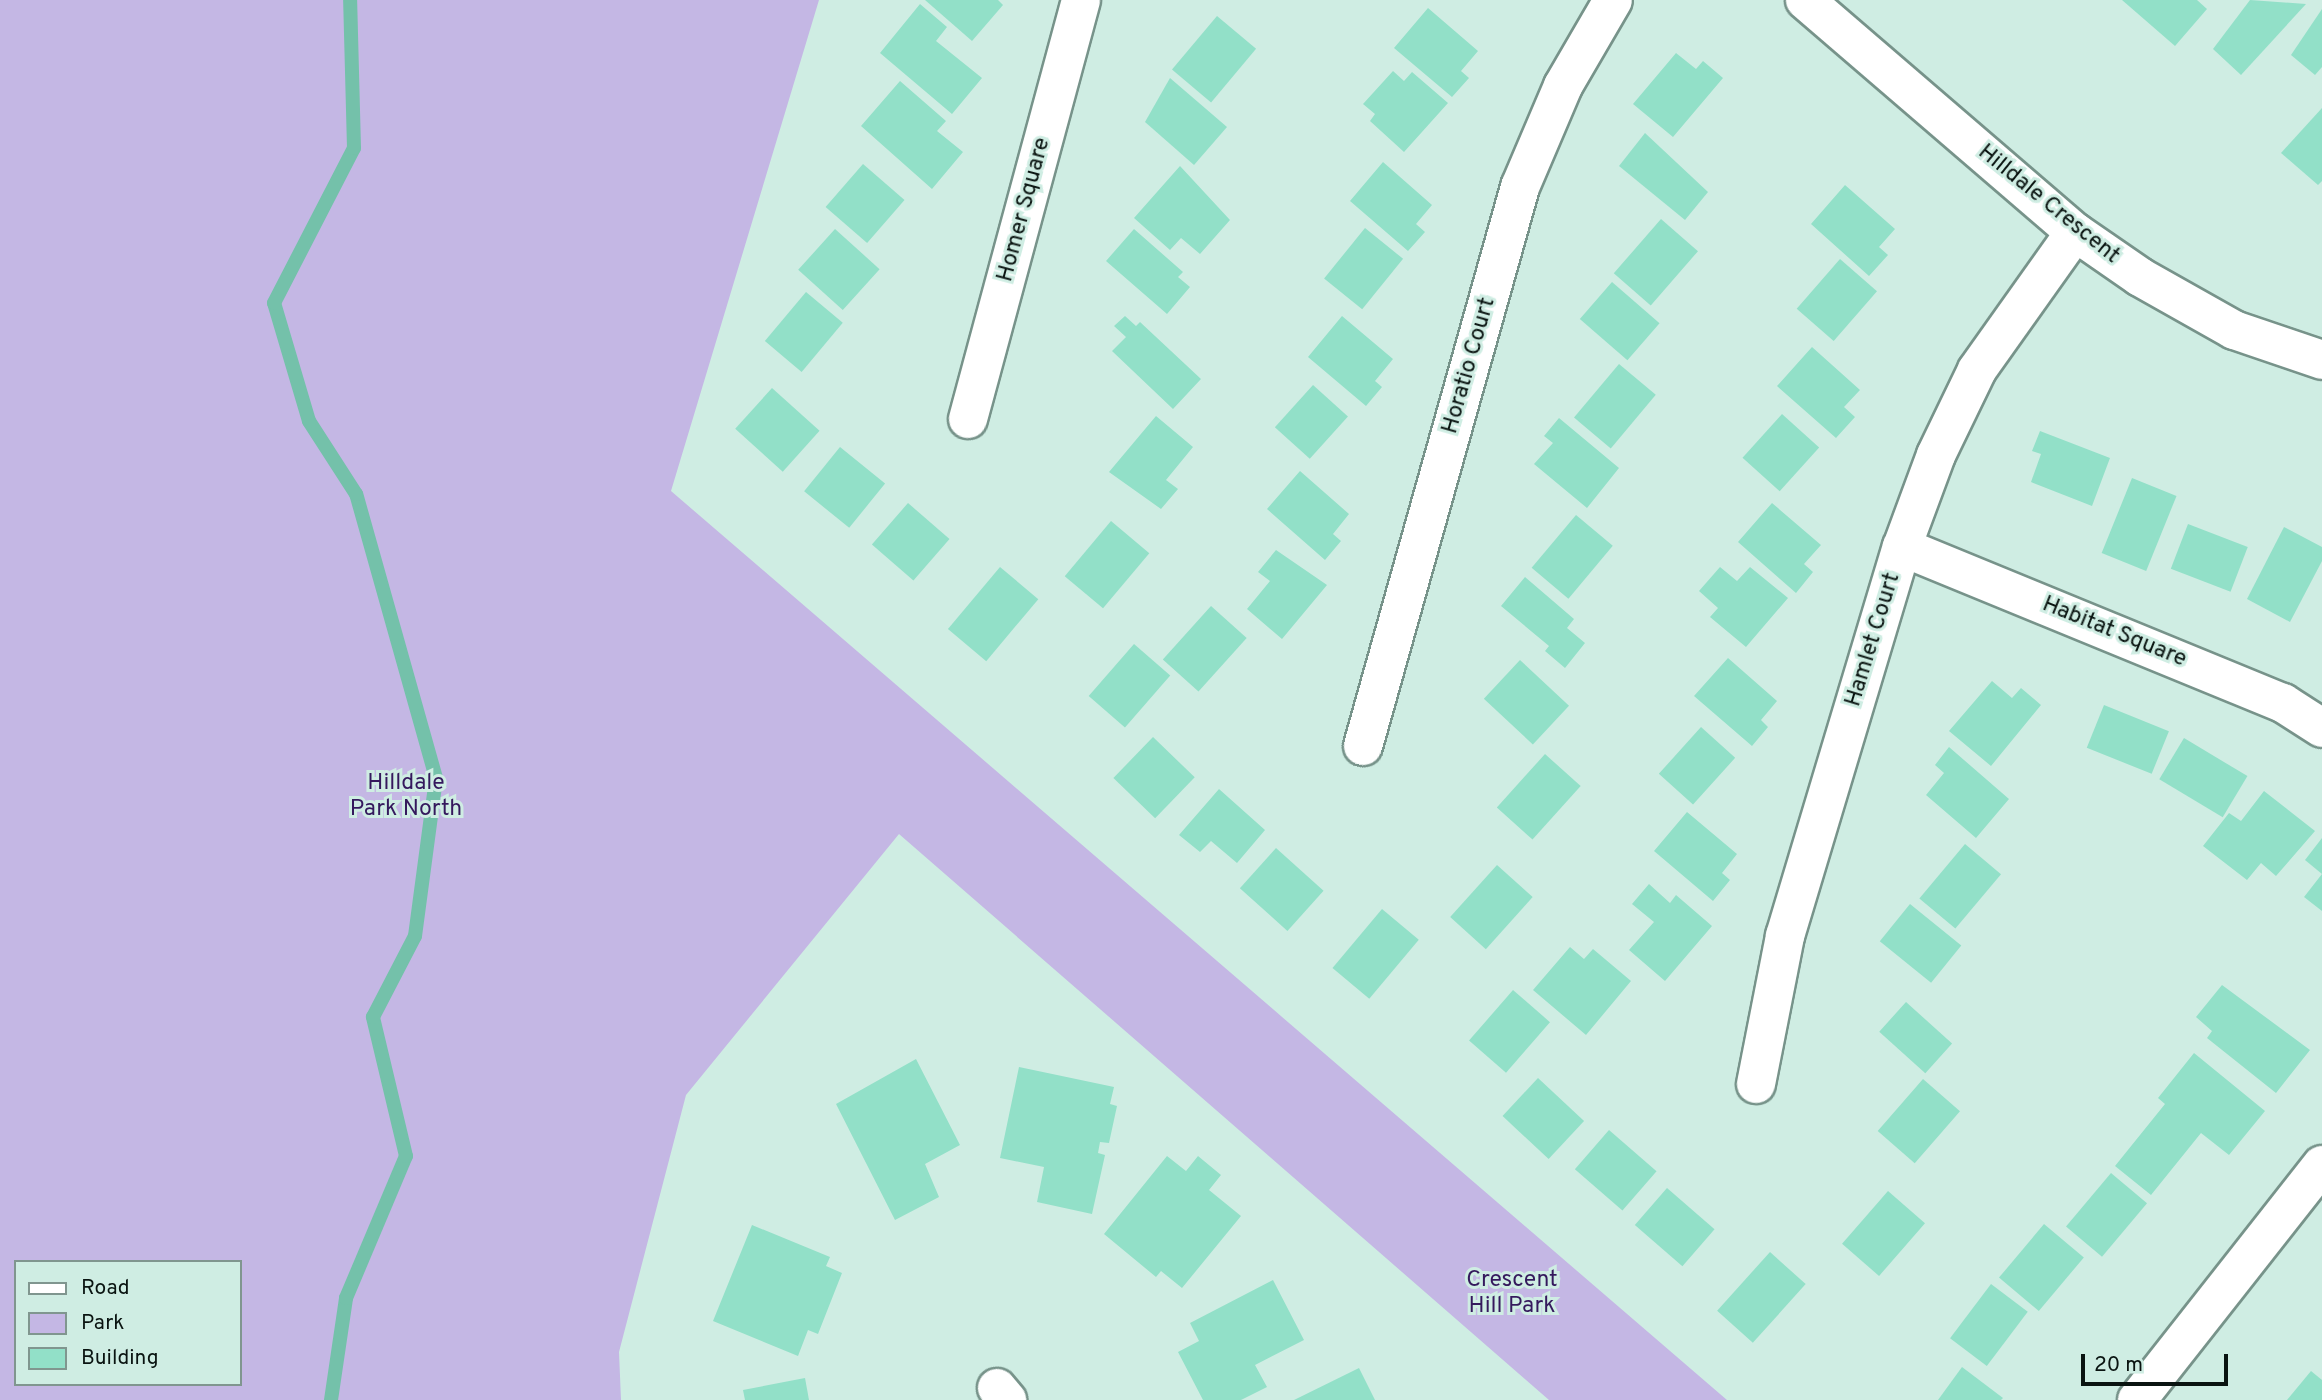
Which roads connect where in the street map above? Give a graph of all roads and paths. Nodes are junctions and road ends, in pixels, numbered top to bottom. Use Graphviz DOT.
graph roads {
  1 [pos="1081,0"];
  2 [pos="1613,0"];
  3 [pos="1805,0"];
  4 [pos="2075,232"];
  5 [pos="2322,360"];
  6 [pos="968,419"];
  7 [pos="1902,547"];
  8 [pos="2322,728"];
  9 [pos="1363,746"];
  10 [pos="1756,1084"];
  11 [pos="2322,1165"];
  12 [pos="2137,1400"];
  1 -- 6 [label="street, Homer Square"];
  2 -- 9 [label="street, Horatio Court"];
  3 -- 4 [label="street, Hilldale Crescent"];
  4 -- 5 [label="street, Hilldale Crescent"];
  4 -- 7 [label="street, Hamlet Court"];
  7 -- 8 [label="street, Habitat Square"];
  7 -- 10 [label="street, Hamlet Court"];
  11 -- 12 [label="street"];
}
